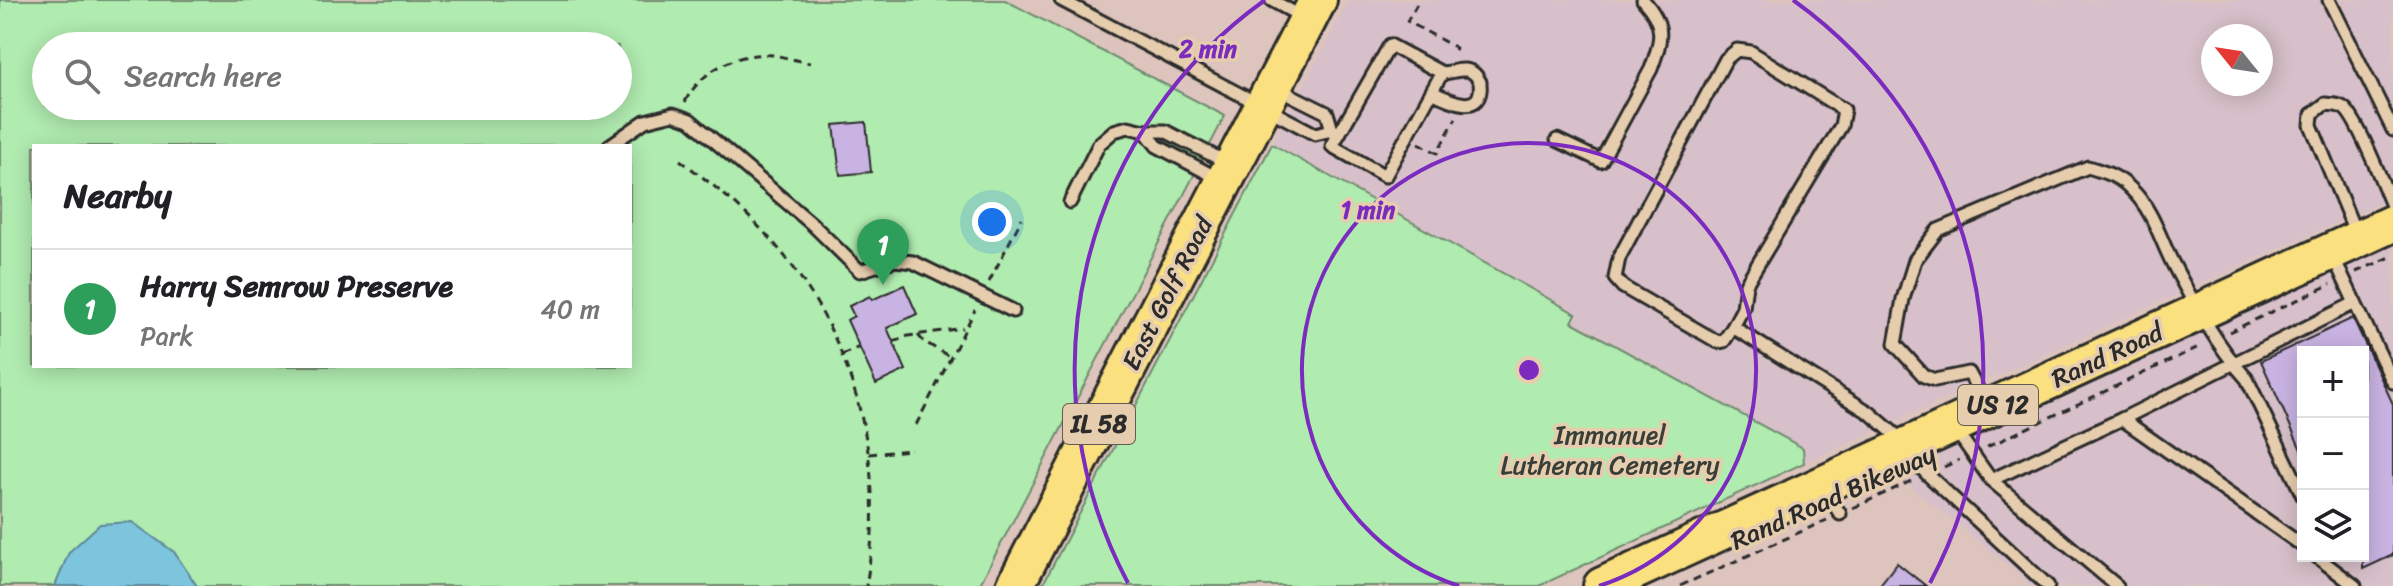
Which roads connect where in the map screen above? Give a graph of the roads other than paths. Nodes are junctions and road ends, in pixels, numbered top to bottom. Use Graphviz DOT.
graph roads {
  1 [pos="1061,0"];
  2 [pos="1271,0"];
  3 [pos="1643,0"];
  4 [pos="2329,0"];
  5 [pos="1313,10"];
  6 [pos="1442,73"];
  7 [pos="1432,92"];
  8 [pos="1268,98"];
  9 [pos="2393,130"];
  10 [pos="1145,131"];
  11 [pos="1336,132"];
  12 [pos="1557,140"];
  13 [pos="612,144"];
  14 [pos="1229,174"];
  15 [pos="1070,202"];
  16 [pos="2393,208"];
  17 [pos="2393,223"];
  18 [pos="2344,256"];
  19 [pos="2355,303"];
  20 [pos="1013,311"];
  21 [pos="2208,325"];
  22 [pos="1733,327"];
  23 [pos="2233,364"];
  24 [pos="2393,382"];
  25 [pos="1988,409"];
  26 [pos="2122,419"];
  27 [pos="1962,440"];
  28 [pos="1912,456"];
  29 [pos="1991,480"];
  30 [pos="2300,490"];
  31 [pos="2297,542"];
  32 [pos="2324,562"];
  33 [pos="1015,586"];
  34 [pos="1602,586"];
  35 [pos="2048,586"];
  36 [pos="2117,586"];
  37 [pos="2355,586"];
  1 -- 8 [label="lane"];
  2 -- 5 [label="lane"];
  3 -- 12 [label="lane"];
  4 -- 9 [label="lane"];
  5 -- 8 [label="main road, East Golf Road / IL 58"];
  6 -- 7 [label="lane"];
  6 -- 7 [label="lane"];
  6 -- 11 [label="lane"];
  7 -- 11 [label="lane"];
  8 -- 11 [label="lane"];
  8 -- 11 [label="lane"];
  8 -- 14 [label="main road, East Golf Road / IL 58"];
  10 -- 14 [label="lane"];
  10 -- 14 [label="lane"];
  10 -- 15 [label="lane"];
  13 -- 20 [label="lane"];
  14 -- 33 [label="main road, East Golf Road / IL 58"];
  16 -- 18 [label="lane"];
  17 -- 18 [label="main road, Rand Road / US 12"];
  18 -- 19 [label="lane"];
  18 -- 21 [label="main road, Rand Road / US 12"];
  19 -- 23 [label="lane"];
  19 -- 24 [label="lane"];
  21 -- 23 [label="lane"];
  21 -- 25 [label="main road, Rand Road / US 12"];
  21 -- 25 [label="lane"];
  22 -- 22 [label="lane"];
  22 -- 28 [label="lane"];
  23 -- 26 [label="lane"];
  23 -- 30 [label="lane"];
  25 -- 27 [label="main road, Rand Road / US 12"];
  26 -- 29 [label="lane"];
  26 -- 31 [label="lane"];
  27 -- 28 [label="main road, Rand Road / US 12"];
  27 -- 29 [label="lane"];
  28 -- 34 [label="main road, Rand Road / US 12"];
  28 -- 35 [label="lane"];
  29 -- 36 [label="lane"];
  32 -- 37 [label="lane"];
}
